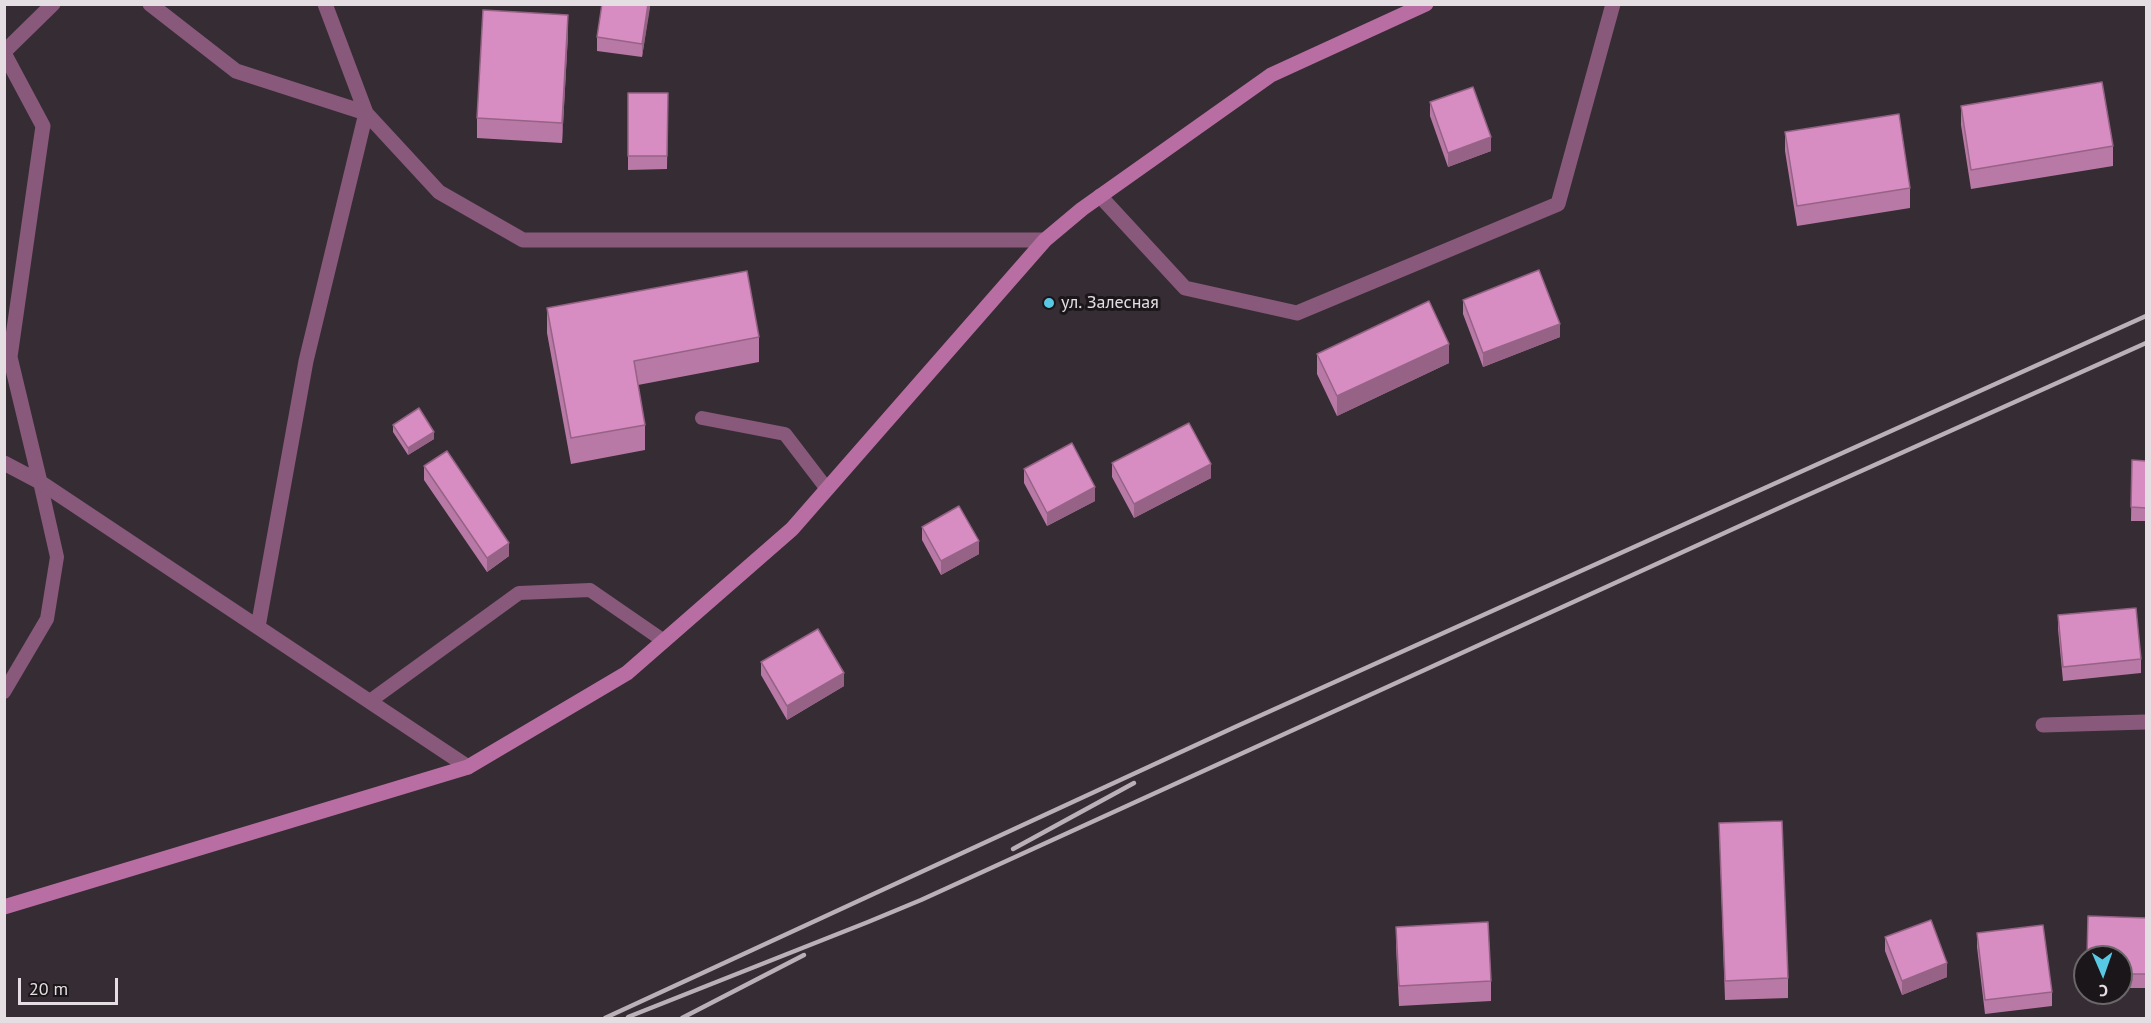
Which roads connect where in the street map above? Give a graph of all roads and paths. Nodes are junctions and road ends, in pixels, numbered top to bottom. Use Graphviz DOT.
graph roads {
  1 [pos="53,4"];
  2 [pos="150,4"];
  3 [pos="325,4"];
  4 [pos="1426,4"];
  5 [pos="1613,4"];
  6 [pos="4,53"];
  7 [pos="366,113"];
  8 [pos="1101,196"];
  9 [pos="1045,240"];
  10 [pos="702,418"];
  11 [pos="4,463"];
  12 [pos="40,482"];
  13 [pos="827,489"];
  14 [pos="258,627"];
  15 [pos="664,641"];
  16 [pos="4,692"];
  17 [pos="370,701"];
  18 [pos="2146,722"];
  19 [pos="2043,725"];
  20 [pos="468,767"];
  21 [pos="4,908"];
  1 -- 6 [label="street"];
  2 -- 7 [label="street"];
  3 -- 7 [label="street"];
  4 -- 8 [label="main road"];
  5 -- 8 [label="street"];
  6 -- 12 [label="street"];
  7 -- 9 [label="street"];
  7 -- 14 [label="street"];
  8 -- 9 [label="main road"];
  9 -- 13 [label="main road"];
  10 -- 13 [label="lane"];
  11 -- 12 [label="street"];
  12 -- 14 [label="street"];
  12 -- 16 [label="lane"];
  13 -- 15 [label="main road"];
  14 -- 17 [label="street"];
  15 -- 17 [label="lane"];
  15 -- 20 [label="main road"];
  17 -- 20 [label="street"];
  18 -- 19 [label="street"];
  20 -- 21 [label="main road"];
}
